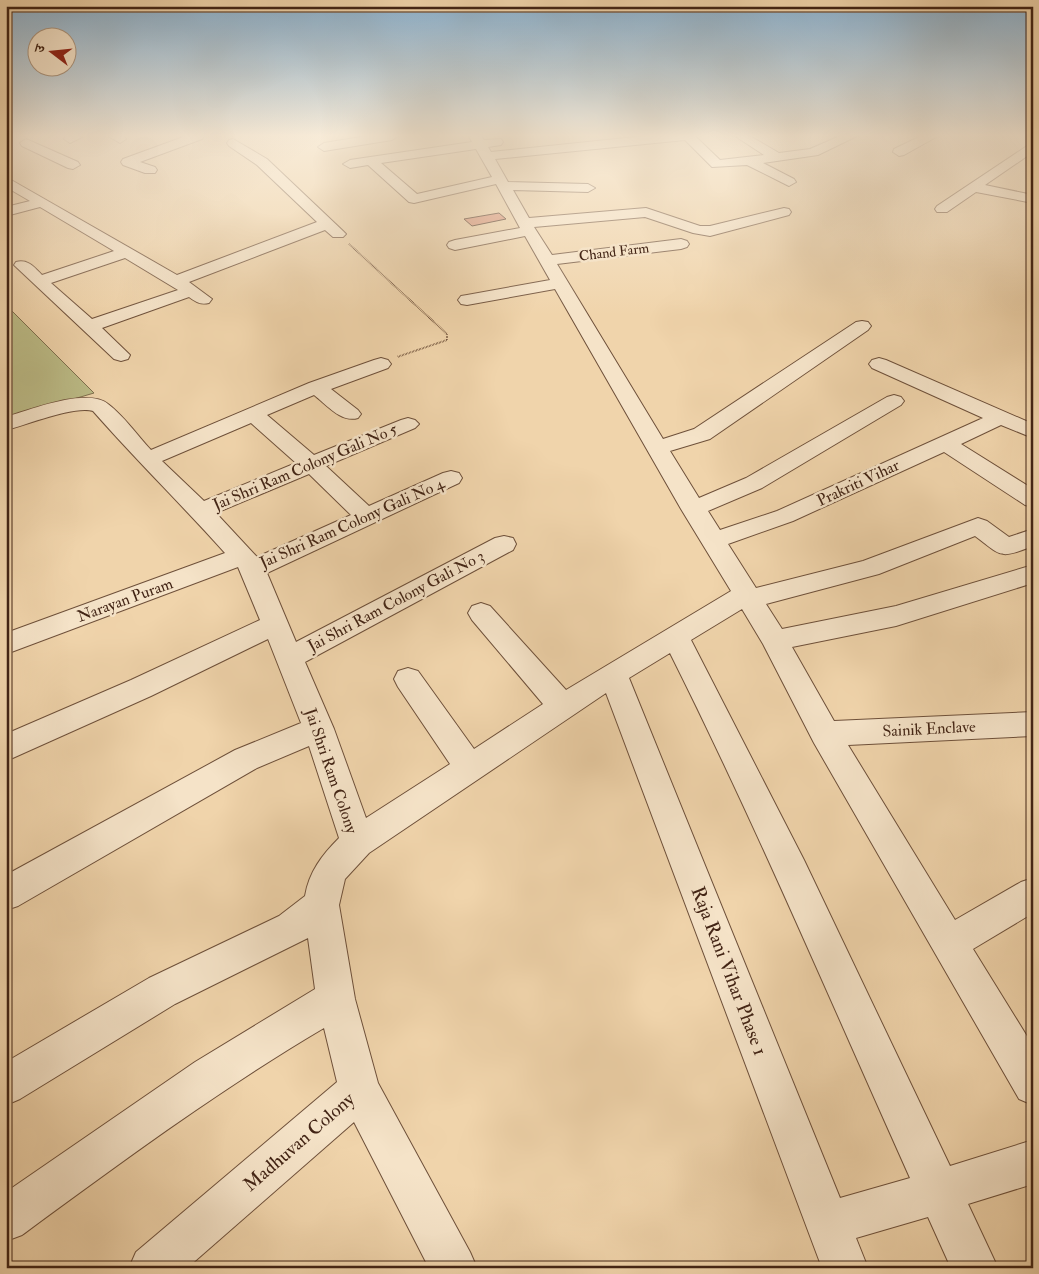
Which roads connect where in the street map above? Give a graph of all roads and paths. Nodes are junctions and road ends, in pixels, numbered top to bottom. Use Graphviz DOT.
graph roads {
  1 [pos="31,195"];
  2 [pos="297,195"];
  3 [pos="410,195"];
  4 [pos="432,195"];
  5 [pos="509,195"];
  6 [pos="960,195"];
  7 [pos="997,195"];
  8 [pos="42,202"];
  9 [pos="1031,207"];
  10 [pos="942,209"];
  11 [pos="6,212"];
  12 [pos="784,212"];
  13 [pos="327,224"];
  14 [pos="526,227"];
  15 [pos="339,235"];
  16 [pos="681,244"];
  17 [pos="455,245"];
  18 [pos="126,252"];
  19 [pos="547,260"];
  20 [pos="22,265"];
  21 [pos="40,281"];
  22 [pos="560,283"];
  23 [pos="190,290"];
  24 [pos="467,300"];
  25 [pos="89,326"];
  26 [pos="862,326"];
  27 [pos="121,355"];
  28 [pos="385,362"];
  29 [pos="879,364"];
  30 [pos="316,387"];
  31 [pos="894,401"];
  32 [pos="253,414"];
  33 [pos="351,414"];
  34 [pos="1000,418"];
  35 [pos="6,424"];
  36 [pos="408,424"];
  37 [pos="1033,432"];
  38 [pos="944,442"];
  39 [pos="657,448"];
  40 [pos="148,459"];
  41 [pos="312,465"];
  42 [pos="451,478"];
  43 [pos="1033,500"];
  44 [pos="693,508"];
  45 [pos="201,511"];
  46 [pos="367,517"];
  47 [pos="1033,537"];
  48 [pos="713,541"];
  49 [pos="504,544"];
  50 [pos="247,562"];
  51 [pos="1033,574"];
  52 [pos="747,597"];
  53 [pos="481,613"];
  54 [pos="275,624"];
  55 [pos="675,637"];
  56 [pos="775,640"];
  57 [pos="6,644"];
  58 [pos="289,658"];
  59 [pos="613,674"];
  60 [pos="408,679"];
  61 [pos="562,707"];
  62 [pos="1033,724"];
  63 [pos="319,729"];
  64 [pos="825,734"];
  65 [pos="6,748"];
  66 [pos="470,769"];
  67 [pos="357,842"];
  68 [pos="6,894"];
  69 [pos="1033,894"];
  70 [pos="321,905"];
  71 [pos="948,943"];
  72 [pos="336,999"];
  73 [pos="6,1085"];
  74 [pos="1033,1085"];
  75 [pos="359,1090"];
  76 [pos="1033,1162"];
  77 [pos="938,1192"];
  78 [pos="6,1219"];
  79 [pos="828,1224"];
  80 [pos="166,1263"];
  81 [pos="454,1268"];
  82 [pos="845,1268"];
  83 [pos="975,1268"];
  1 -- 8 [label="street"];
  2 -- 13 [label="street"];
  3 -- 4 [label="street"];
  5 -- 14 [label="street"];
  6 -- 10 [label="street"];
  7 -- 9 [label="street"];
  8 -- 11 [label="street"];
  8 -- 18 [label="street"];
  12 -- 14 [label="street"];
  13 -- 15 [label="street"];
  13 -- 23 [label="street"];
  14 -- 17 [label="street"];
  14 -- 19 [label="street"];
  15 -- 28 [label="path"];
  16 -- 19 [label="street, Chand Farm"];
  18 -- 21 [label="street"];
  18 -- 23 [label="street"];
  19 -- 22 [label="street"];
  20 -- 21 [label="street"];
  21 -- 25 [label="street"];
  22 -- 24 [label="street"];
  22 -- 39 [label="street"];
  23 -- 25 [label="street"];
  25 -- 27 [label="street"];
  26 -- 39 [label="street"];
  28 -- 30 [label="street"];
  29 -- 34 [label="street"];
  30 -- 32 [label="street"];
  30 -- 33 [label="street"];
  31 -- 44 [label="street"];
  32 -- 40 [label="street"];
  32 -- 41 [label="street"];
  34 -- 37 [label="street"];
  34 -- 38 [label="street, Prakriti Vihar"];
  35 -- 40 [label="street, Jai Shri Ram Colony"];
  36 -- 41 [label="street, Jai Shri Ram Colony Gali No 5"];
  38 -- 43 [label="street"];
  38 -- 48 [label="street, Prakriti Vihar"];
  39 -- 44 [label="street"];
  40 -- 45 [label="street, Jai Shri Ram Colony"];
  41 -- 45 [label="street, Jai Shri Ram Colony Gali No 5"];
  41 -- 46 [label="street"];
  42 -- 46 [label="street, Jai Shri Ram Colony Gali No 4"];
  44 -- 48 [label="street"];
  45 -- 50 [label="street, Jai Shri Ram Colony"];
  46 -- 50 [label="street, Jai Shri Ram Colony Gali No 4"];
  47 -- 52 [label="street, Jai Shri Ram Colony"];
  48 -- 52 [label="street"];
  49 -- 58 [label="street, Jai Shri Ram Colony Gali No 3"];
  50 -- 54 [label="street, Jai Shri Ram Colony"];
  50 -- 57 [label="street, Narayan Puram"];
  51 -- 56 [label="street"];
  52 -- 55 [label="street, Jai Shri Ram Colony"];
  52 -- 56 [label="street"];
  53 -- 61 [label="street"];
  54 -- 58 [label="street, Jai Shri Ram Colony"];
  54 -- 65 [label="street"];
  55 -- 59 [label="street, Jai Shri Ram Colony"];
  55 -- 77 [label="street"];
  56 -- 64 [label="street"];
  58 -- 63 [label="street, Jai Shri Ram Colony"];
  59 -- 61 [label="street, Jai Shri Ram Colony"];
  59 -- 79 [label="street, Raja Rani Vihar Phase 1"];
  60 -- 66 [label="street"];
  61 -- 66 [label="street, Jai Shri Ram Colony"];
  62 -- 64 [label="street, Sainik Enclave"];
  63 -- 67 [label="street, Jai Shri Ram Colony"];
  63 -- 68 [label="street"];
  64 -- 71 [label="street"];
  66 -- 67 [label="street, Jai Shri Ram Colony"];
  67 -- 70 [label="street, Madhuvan Colony"];
  69 -- 71 [label="street"];
  70 -- 72 [label="street, Madhuvan Colony"];
  70 -- 73 [label="street"];
  71 -- 74 [label="street"];
  72 -- 75 [label="street, Madhuvan Colony"];
  72 -- 78 [label="street"];
  75 -- 80 [label="street, Madhuvan Colony"];
  75 -- 81 [label="street"];
  76 -- 77 [label="street"];
  77 -- 79 [label="street"];
  77 -- 83 [label="street"];
  79 -- 82 [label="street, Raja Rani Vihar Phase 1"];
}
